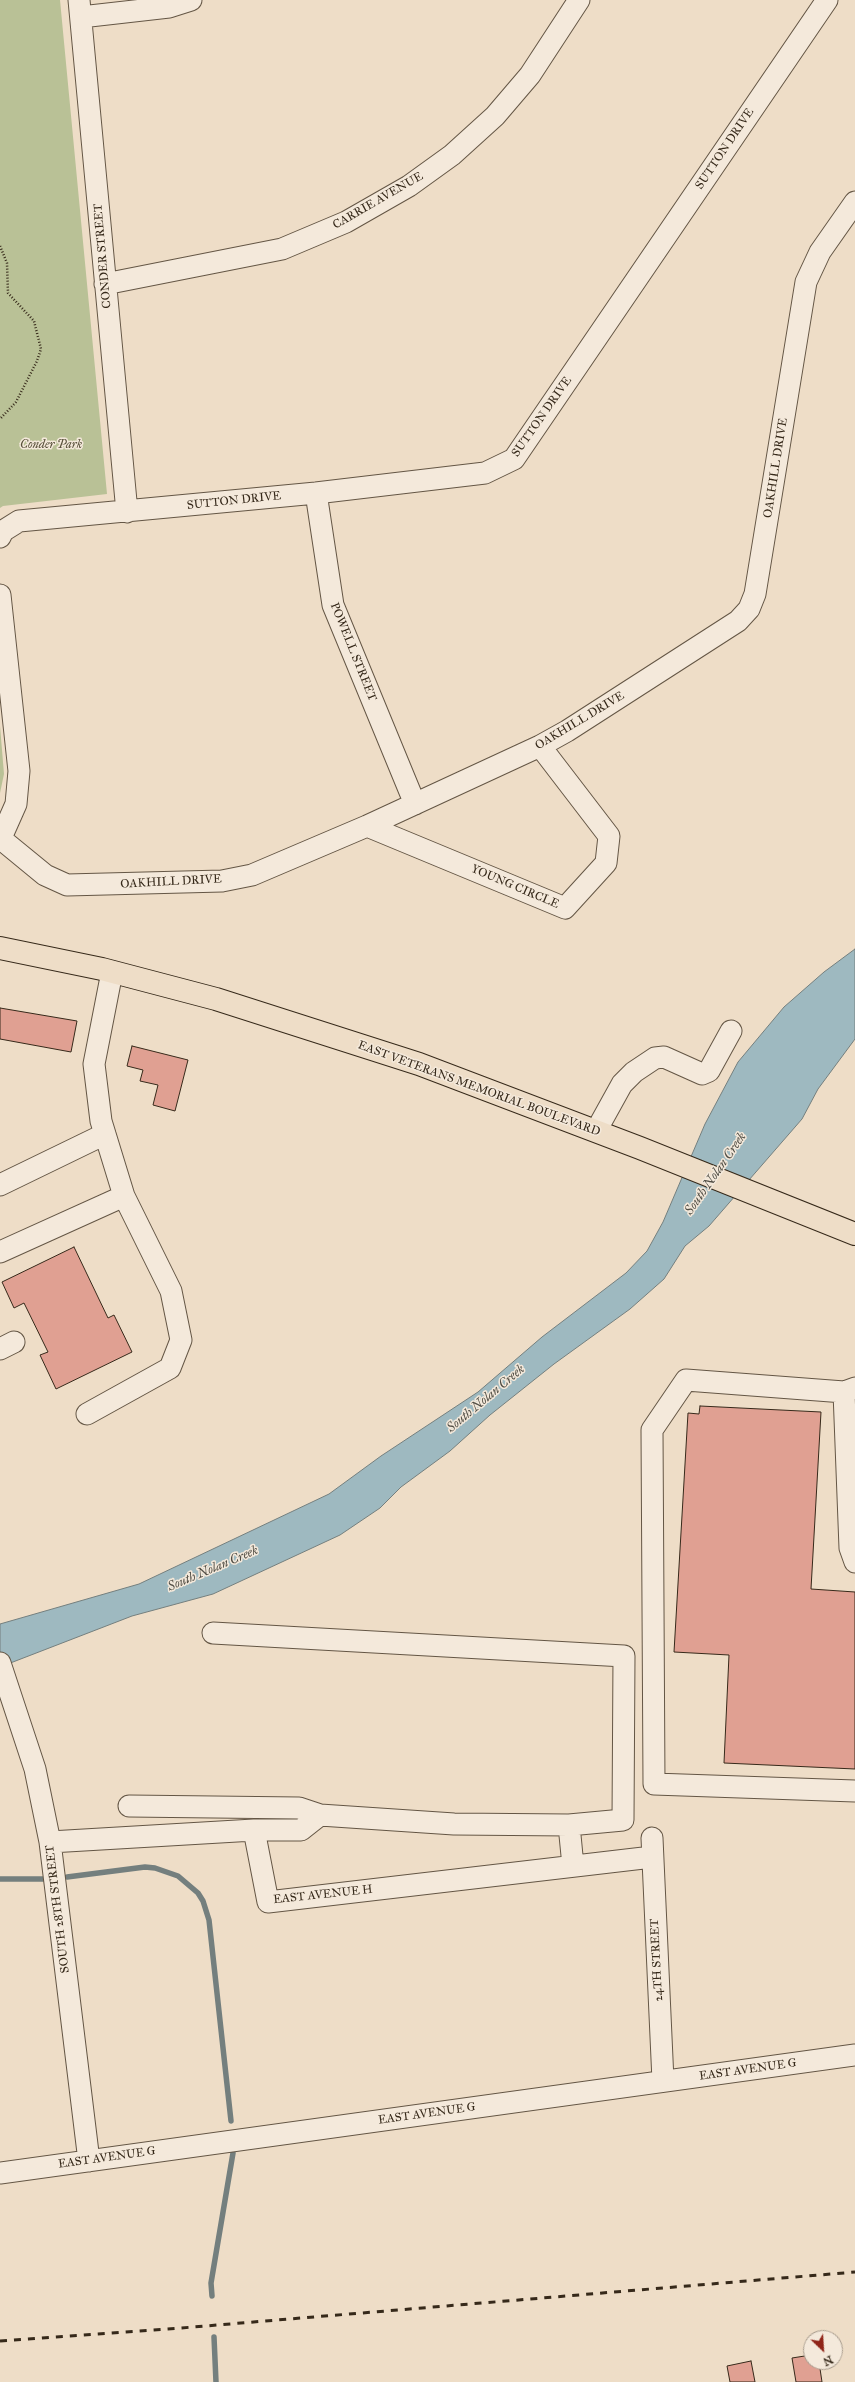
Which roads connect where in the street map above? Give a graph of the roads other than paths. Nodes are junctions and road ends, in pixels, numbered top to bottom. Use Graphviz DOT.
graph roads {
  1 [pos="191,0"];
  2 [pos="579,0"];
  3 [pos="827,0"];
  4 [pos="80,9"];
  5 [pos="855,202"];
  6 [pos="105,284"];
  7 [pos="316,493"];
  8 [pos="127,512"];
  9 [pos="0,537"];
  10 [pos="0,595"];
  11 [pos="540,746"];
  12 [pos="415,804"];
  13 [pos="367,826"];
  14 [pos="0,839"];
  15 [pos="0,948"];
  16 [pos="112,972"];
  17 [pos="731,1031"];
  18 [pos="596,1131"];
  19 [pos="104,1134"];
  20 [pos="0,1185"];
  21 [pos="124,1196"];
  22 [pos="855,1234"];
  23 [pos="0,1252"];
  24 [pos="850,1390"];
  25 [pos="87,1414"];
  26 [pos="855,1562"];
  27 [pos="213,1634"];
  28 [pos="0,1663"];
  29 [pos="855,1791"];
  30 [pos="129,1806"];
  31 [pos="320,1815"];
  32 [pos="569,1825"];
  33 [pos="254,1830"];
  34 [pos="50,1842"];
  35 [pos="652,1848"];
  36 [pos="573,1866"];
  37 [pos="855,2055"];
  38 [pos="663,2082"];
  39 [pos="88,2161"];
  40 [pos="0,2173"];
  1 -- 4 [label="street"];
  2 -- 6 [label="street, CARRIE AVENUE"];
  3 -- 7 [label="street, SUTTON DRIVE"];
  4 -- 6 [label="street, CONDER STREET"];
  5 -- 11 [label="street, OAKHILL DRIVE"];
  6 -- 8 [label="street, CONDER STREET"];
  7 -- 8 [label="street, SUTTON DRIVE"];
  7 -- 12 [label="street, POWELL STREET"];
  8 -- 9 [label="street, SUTTON DRIVE"];
  10 -- 14 [label="street"];
  11 -- 12 [label="street, OAKHILL DRIVE"];
  11 -- 13 [label="street, YOUNG CIRCLE"];
  12 -- 13 [label="street, OAKHILL DRIVE"];
  13 -- 14 [label="street, OAKHILL DRIVE"];
  15 -- 16 [label="main road, EAST VETERANS MEMORIAL BOULEVARD"];
  16 -- 18 [label="main road, EAST VETERANS MEMORIAL BOULEVARD"];
  16 -- 19 [label="street"];
  17 -- 18 [label="street"];
  18 -- 22 [label="main road, EAST VETERANS MEMORIAL BOULEVARD"];
  19 -- 20 [label="street"];
  19 -- 21 [label="street"];
  21 -- 23 [label="street"];
  21 -- 25 [label="street"];
  24 -- 26 [label="street"];
  24 -- 29 [label="street"];
  27 -- 32 [label="street"];
  28 -- 34 [label="street, SOUTH 28TH STREET"];
  30 -- 31 [label="street"];
  31 -- 32 [label="street"];
  31 -- 33 [label="street"];
  32 -- 36 [label="street"];
  33 -- 34 [label="street"];
  33 -- 36 [label="street, EAST AVENUE H"];
  34 -- 39 [label="street, SOUTH 28TH STREET"];
  35 -- 36 [label="street, EAST AVENUE H"];
  35 -- 38 [label="street, 24TH STREET"];
  37 -- 38 [label="street, EAST AVENUE G"];
  38 -- 39 [label="street, EAST AVENUE G"];
  39 -- 40 [label="street, EAST AVENUE G"];
}
